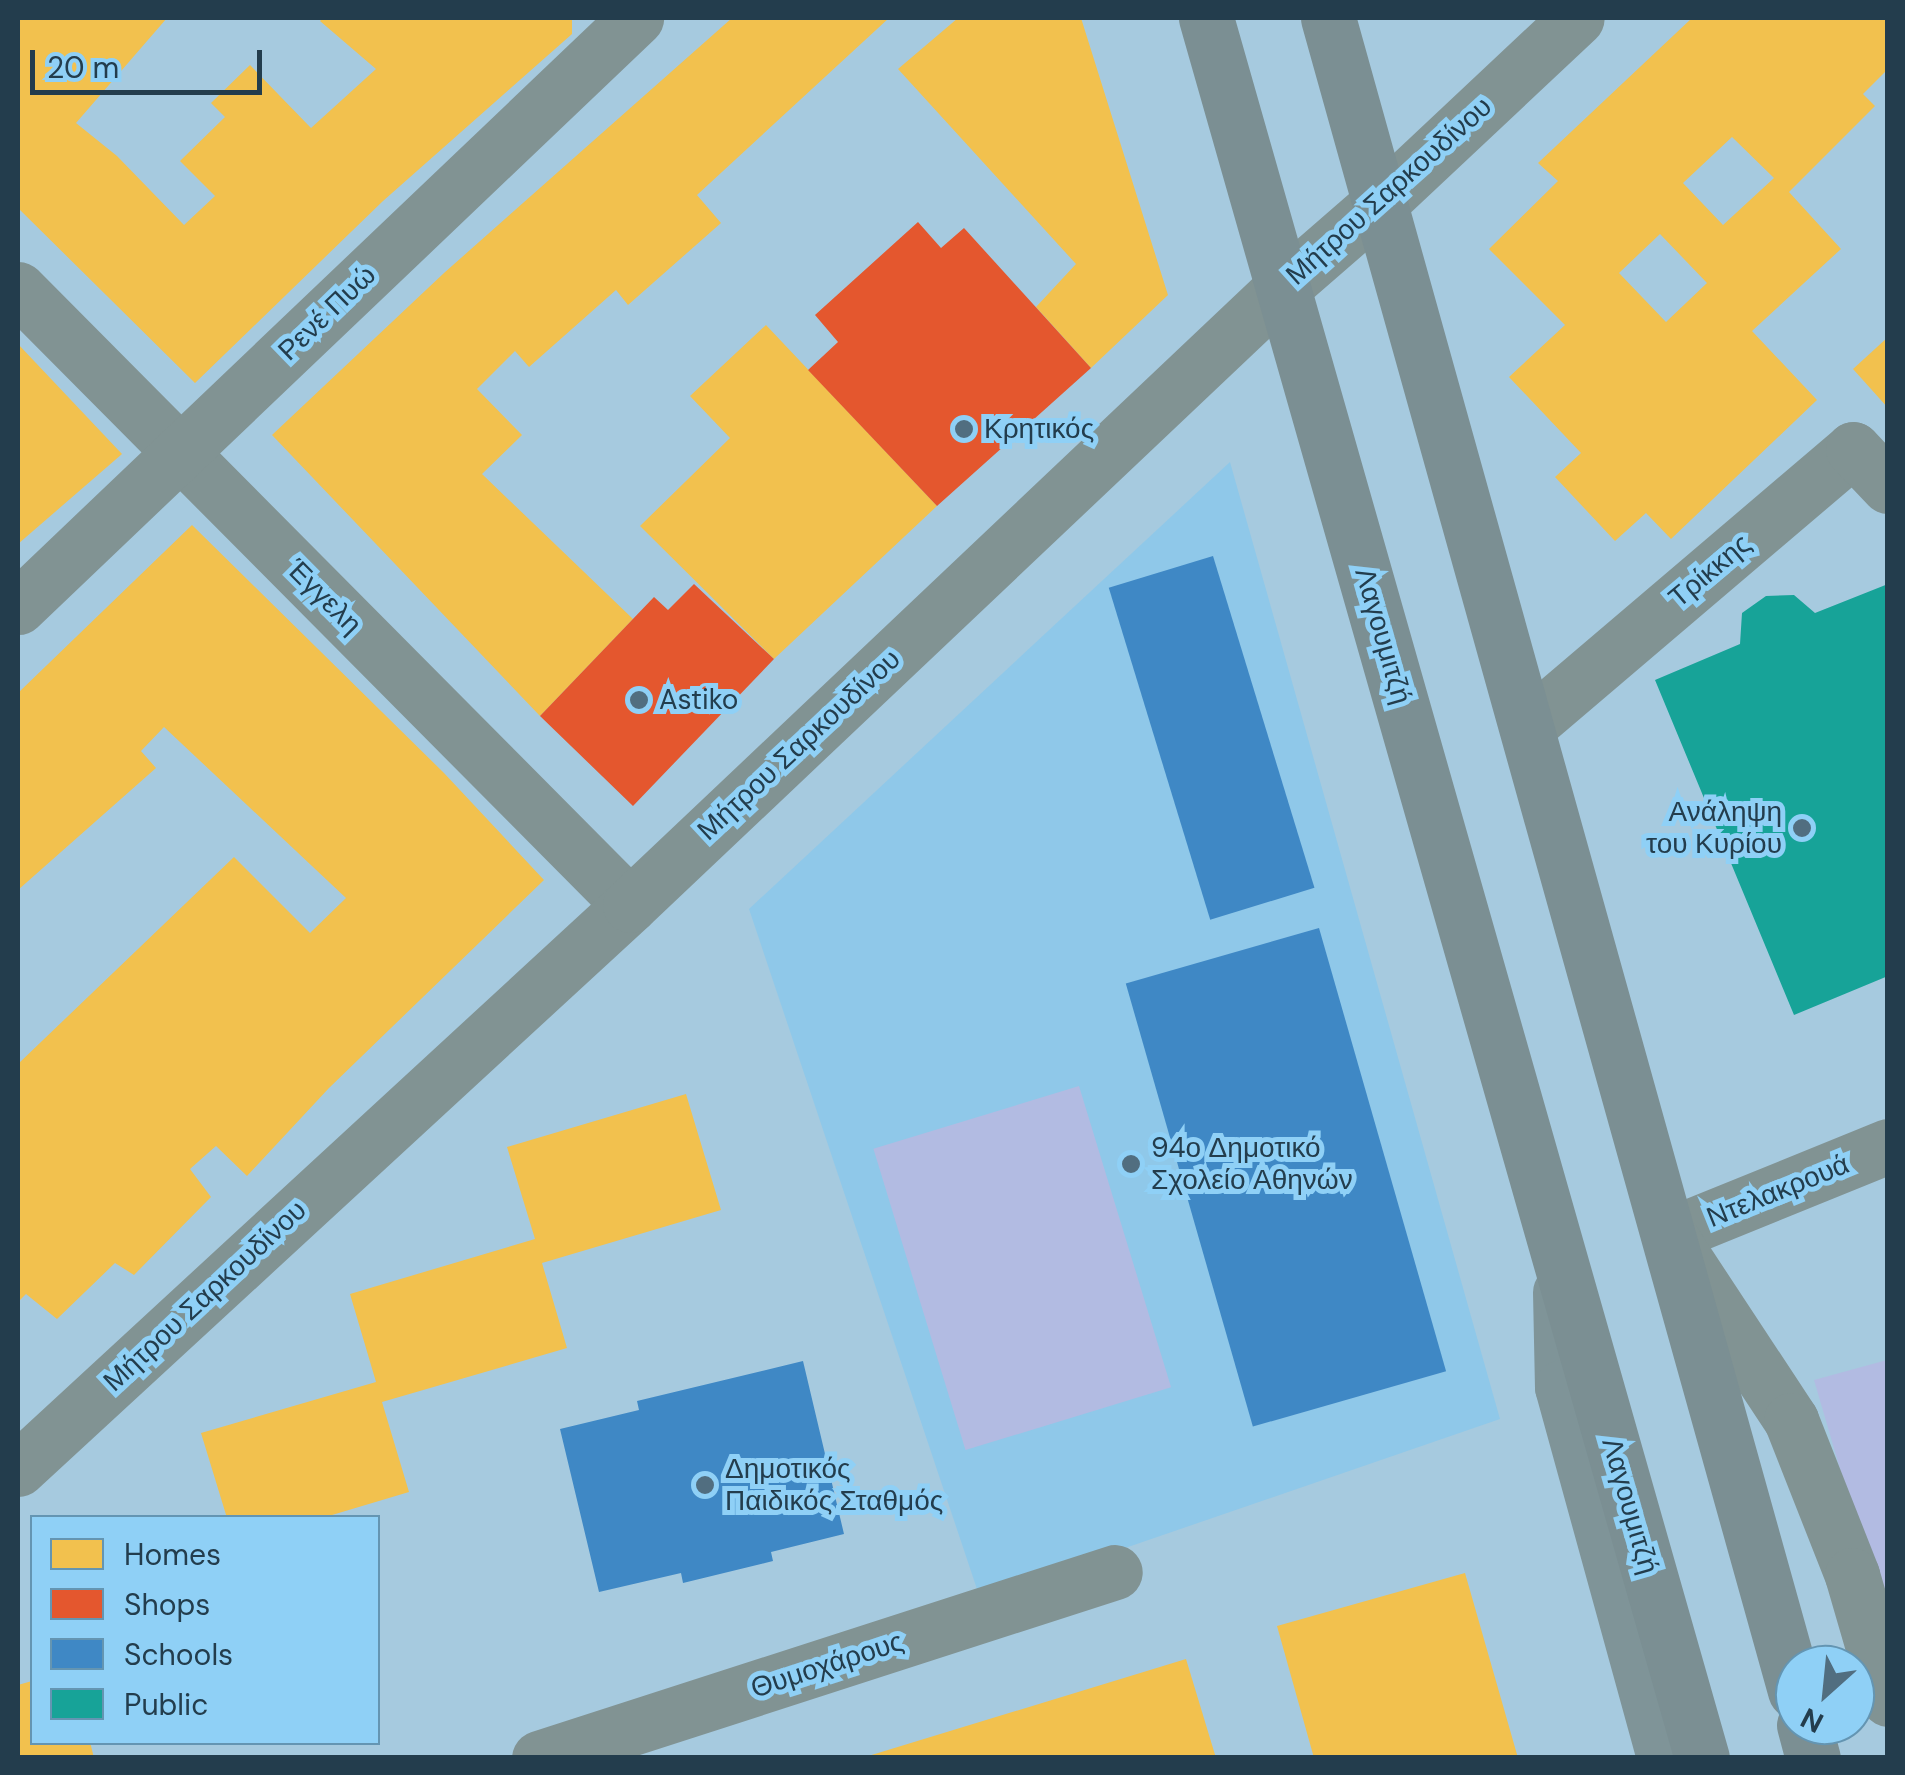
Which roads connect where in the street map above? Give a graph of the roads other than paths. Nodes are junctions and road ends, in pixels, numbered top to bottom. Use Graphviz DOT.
graph roads {
  1 [pos="636,18"];
  2 [pos="1206,18"];
  3 [pos="1328,18"];
  4 [pos="1577,18"];
  5 [pos="1382,202"];
  6 [pos="1283,287"];
  7 [pos="18,288"];
  8 [pos="181,452"];
  9 [pos="1888,486"];
  10 [pos="18,607"];
  11 [pos="1528,726"];
  12 [pos="630,905"];
  13 [pos="1888,1146"];
  14 [pos="1668,1235"];
  15 [pos="1558,1254"];
  16 [pos="18,1469"];
  17 [pos="1115,1572"];
  18 [pos="1782,1645"];
  19 [pos="1888,1699"];
  20 [pos="539,1758"];
  21 [pos="1664,1758"];
  22 [pos="1702,1758"];
  1 -- 8 [label="street, Ρενέ Πυώ"];
  2 -- 6 [label="main road, Λαγουμιτζή"];
  3 -- 5 [label="main road"];
  4 -- 5 [label="street, Μήτρου Σαρκουδίνου"];
  5 -- 6 [label="street, Μήτρου Σαρκουδίνου"];
  5 -- 11 [label="main road"];
  6 -- 12 [label="street, Μήτρου Σαρκουδίνου"];
  6 -- 15 [label="main road, Λαγουμιτζή"];
  7 -- 8 [label="street, Έγγελη"];
  8 -- 10 [label="street, Ρενέ Πυώ"];
  8 -- 12 [label="street, Έγγελη"];
  9 -- 11 [label="street, Τρίκκης"];
  11 -- 14 [label="main road"];
  12 -- 16 [label="street, Μήτρου Σαρκουδίνου"];
  13 -- 14 [label="street, Ντελακρουά"];
  14 -- 18 [label="main road"];
  14 -- 19 [label="street"];
  15 -- 21 [label="street, Λαγουμιτζή"];
  15 -- 22 [label="main road, Λαγουμιτζή"];
  17 -- 20 [label="street, Θυμοχάρους"];
}
